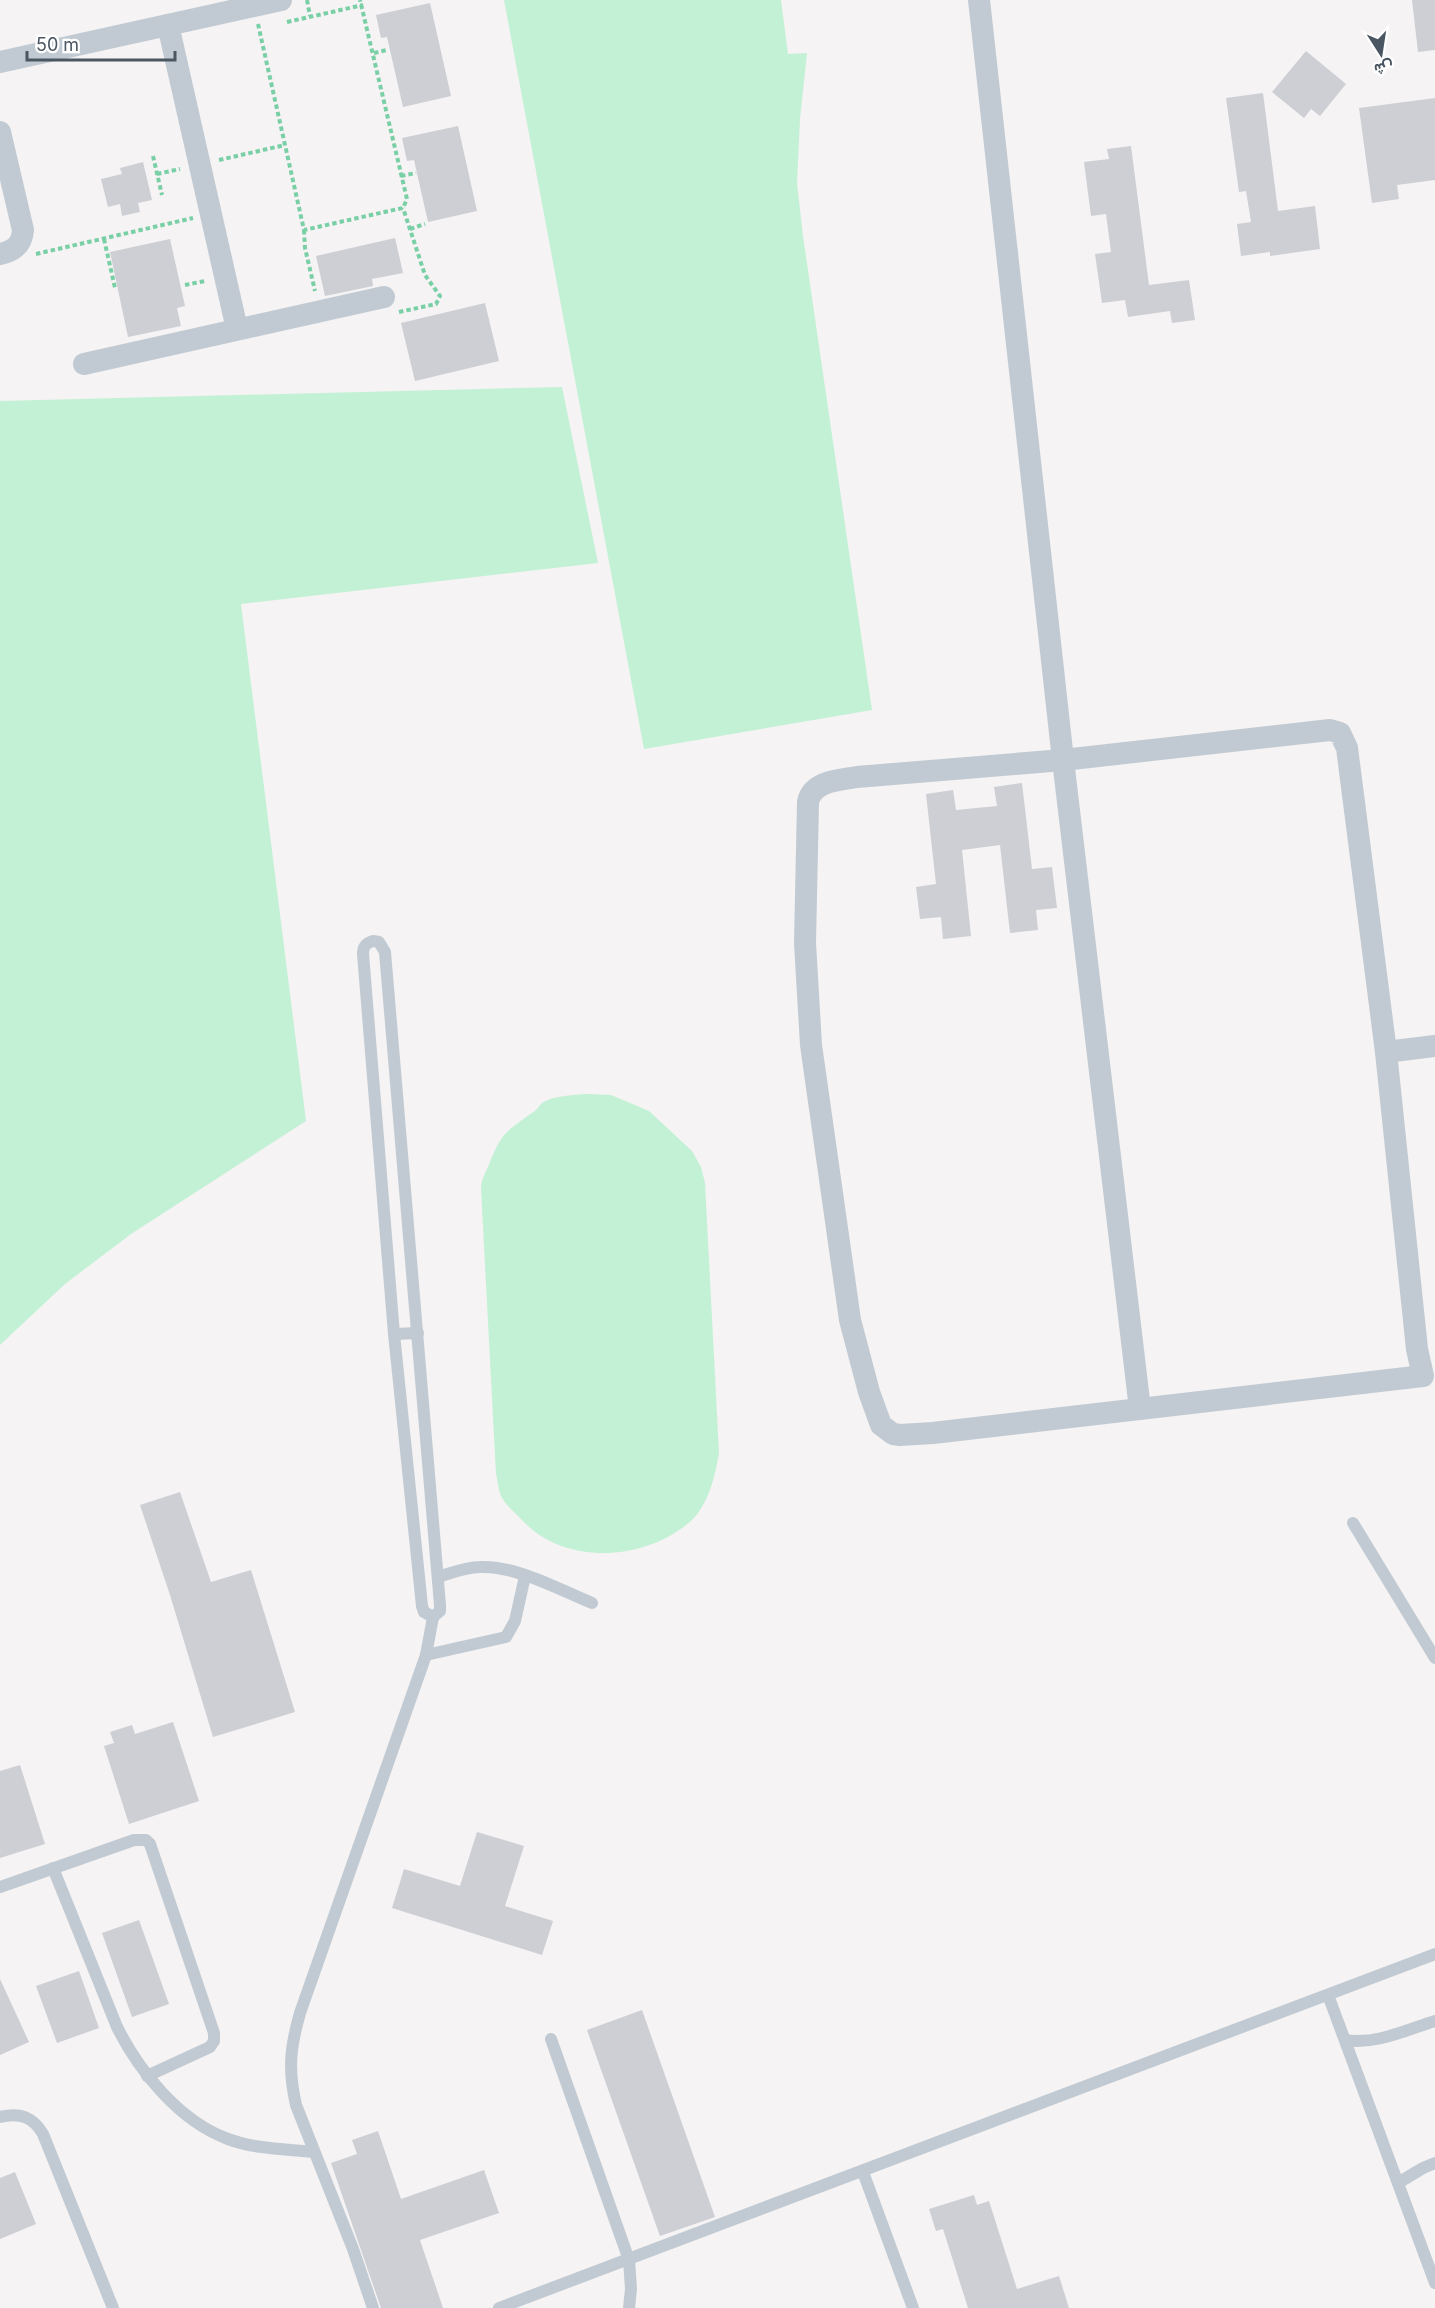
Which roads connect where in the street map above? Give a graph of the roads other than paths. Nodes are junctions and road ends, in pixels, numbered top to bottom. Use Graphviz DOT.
graph roads {
  1 [pos="281,0"];
  2 [pos="979,0"];
  3 [pos="168,25"];
  4 [pos="0,62"];
  5 [pos="0,132"];
  6 [pos="7,251"];
  7 [pos="384,297"];
  8 [pos="237,329"];
  9 [pos="84,364"];
  10 [pos="1063,760"];
  11 [pos="1435,1046"];
  12 [pos="1386,1052"];
  13 [pos="418,1333"];
  14 [pos="394,1334"];
  15 [pos="1429,1375"];
  16 [pos="1140,1409"];
  17 [pos="1353,1523"];
  18 [pos="525,1576"];
  19 [pos="438,1577"];
  20 [pos="592,1603"];
  21 [pos="433,1617"];
  22 [pos="426,1655"];
  23 [pos="1435,1658"];
  24 [pos="53,1868"];
  25 [pos="0,1887"];
  26 [pos="1435,1954"];
  27 [pos="1328,1995"];
  28 [pos="1435,2021"];
  29 [pos="551,2039"];
  30 [pos="1345,2040"];
  31 [pos="147,2076"];
  32 [pos="0,2117"];
  33 [pos="314,2152"];
  34 [pos="1435,2163"];
  35 [pos="864,2172"];
  36 [pos="1398,2183"];
  37 [pos="629,2260"];
  38 [pos="1435,2283"];
  39 [pos="113,2308"];
  40 [pos="373,2308"];
  41 [pos="499,2308"];
  42 [pos="629,2308"];
  43 [pos="913,2308"];
  1 -- 3 [label="street"];
  2 -- 10 [label="street"];
  3 -- 4 [label="street"];
  3 -- 8 [label="street"];
  5 -- 6 [label="street"];
  7 -- 8 [label="street"];
  8 -- 9 [label="street"];
  10 -- 12 [label="street"];
  10 -- 16 [label="street"];
  10 -- 16 [label="street"];
  11 -- 12 [label="street"];
  12 -- 15 [label="street"];
  13 -- 14 [label="lane"];
  13 -- 14 [label="lane"];
  13 -- 19 [label="lane"];
  14 -- 21 [label="lane"];
  15 -- 16 [label="street"];
  17 -- 23 [label="lane"];
  18 -- 19 [label="lane"];
  18 -- 20 [label="lane"];
  18 -- 22 [label="lane"];
  19 -- 21 [label="lane"];
  21 -- 22 [label="lane"];
  22 -- 33 [label="lane"];
  24 -- 25 [label="lane"];
  24 -- 31 [label="lane"];
  24 -- 31 [label="lane"];
  26 -- 27 [label="lane"];
  27 -- 30 [label="lane"];
  27 -- 35 [label="lane"];
  28 -- 30 [label="lane"];
  29 -- 37 [label="lane"];
  30 -- 36 [label="lane"];
  31 -- 33 [label="lane"];
  32 -- 39 [label="lane"];
  33 -- 40 [label="lane"];
  34 -- 36 [label="lane"];
  35 -- 37 [label="lane"];
  35 -- 43 [label="lane"];
  36 -- 38 [label="lane"];
  37 -- 41 [label="lane"];
  37 -- 42 [label="lane"];
}
